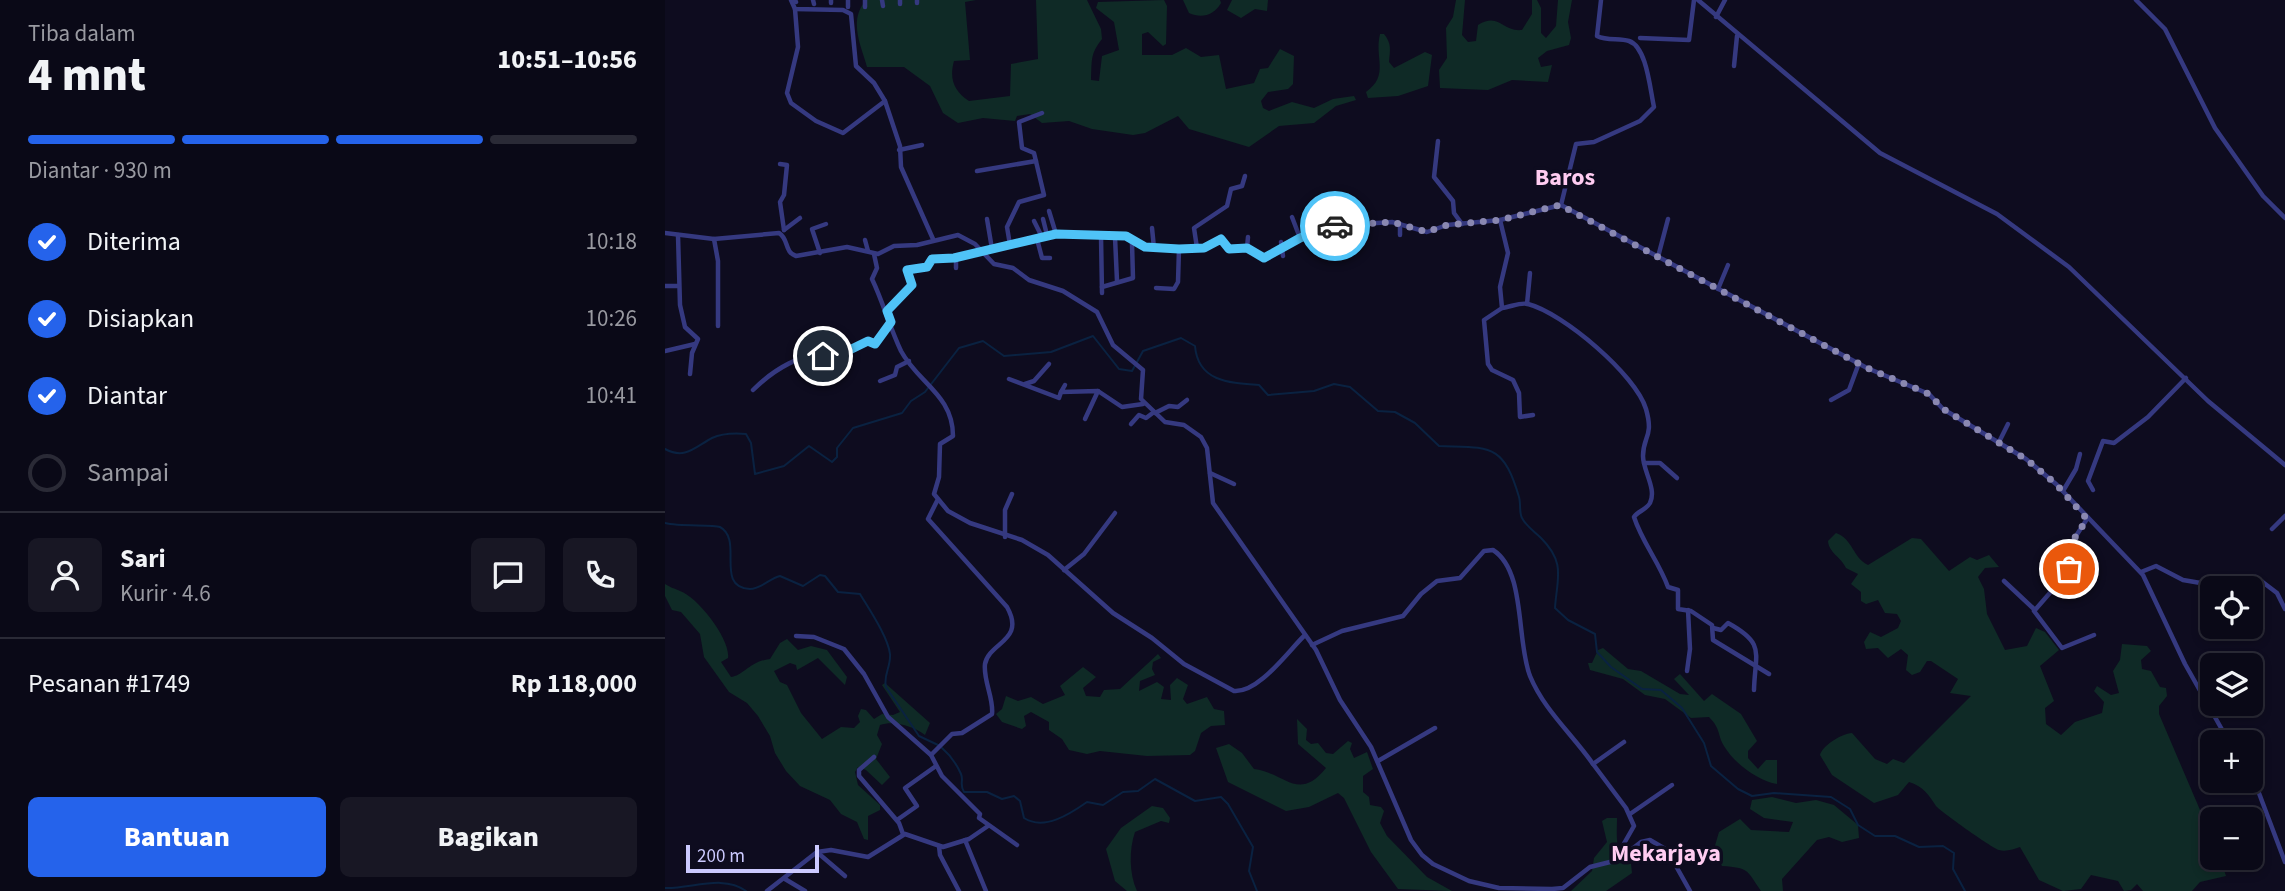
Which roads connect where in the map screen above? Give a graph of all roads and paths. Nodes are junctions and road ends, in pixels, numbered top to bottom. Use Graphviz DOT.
graph roads {
  1 [pos="848,0"];
  2 [pos="865,0"];
  3 [pos="1601,0"];
  4 [pos="1696,0"];
  5 [pos="1725,0"];
  6 [pos="2136,0"];
  7 [pos="794,1"];
  8 [pos="848,7"];
  9 [pos="865,7"];
  10 [pos="795,9"];
  11 [pos="1716,17"];
  12 [pos="1737,36"];
  13 [pos="1640,38"];
  14 [pos="1734,66"];
  15 [pos="885,101"];
  16 [pos="1042,113"];
  17 [pos="1438,141"];
  18 [pos="922,145"];
  19 [pos="899,150"];
  20 [pos="1036,161"];
  21 [pos="780,164"];
  22 [pos="977,171"];
  23 [pos="1245,176"];
  24 [pos="1332,201"];
  25 [pos="1560,205"];
  26 [pos="1049,211"];
  27 [pos="1292,217"];
  28 [pos="800,218"];
  29 [pos="2285,218"];
  30 [pos="988,219"];
  31 [pos="1042,219"];
  32 [pos="1668,219"];
  33 [pos="1500,220"];
  34 [pos="1034,221"];
  35 [pos="1400,223"];
  36 [pos="826,224"];
  37 [pos="1348,225"];
  38 [pos="1462,225"];
  39 [pos="1338,226"];
  40 [pos="1152,228"];
  41 [pos="783,232"];
  42 [pos="1350,232"];
  43 [pos="665,233"];
  44 [pos="1056,234"];
  45 [pos="678,235"];
  46 [pos="1400,235"];
  47 [pos="1101,236"];
  48 [pos="1042,237"];
  49 [pos="1115,237"];
  50 [pos="1248,237"];
  51 [pos="1300,238"];
  52 [pos="714,239"];
  53 [pos="933,239"];
  54 [pos="865,240"];
  55 [pos="1132,243"];
  56 [pos="1010,245"];
  57 [pos="1282,246"];
  58 [pos="1154,248"];
  59 [pos="1197,248"];
  60 [pos="1247,248"];
  61 [pos="992,249"];
  62 [pos="1179,249"];
  63 [pos="982,251"];
  64 [pos="820,253"];
  65 [pos="871,253"];
  66 [pos="1283,256"];
  67 [pos="1658,257"];
  68 [pos="954,258"];
  69 [pos="1050,258"];
  70 [pos="1728,265"];
  71 [pos="956,268"];
  72 [pos="1530,273"];
  73 [pos="1117,281"];
  74 [pos="665,286"];
  75 [pos="678,286"];
  76 [pos="1102,287"];
  77 [pos="1156,288"];
  78 [pos="1718,289"];
  79 [pos="1102,293"];
  80 [pos="1527,303"];
  81 [pos="1502,308"];
  82 [pos="887,311"];
  83 [pos="891,322"];
  84 [pos="717,326"];
  85 [pos="696,343"];
  86 [pos="665,351"];
  87 [pos="908,361"];
  88 [pos="1859,363"];
  89 [pos="1049,364"];
  90 [pos="690,374"];
  91 [pos="1009,379"];
  92 [pos="2186,379"];
  93 [pos="880,381"];
  94 [pos="1025,384"];
  95 [pos="1065,386"];
  96 [pos="753,390"];
  97 [pos="1097,391"];
  98 [pos="1061,392"];
  99 [pos="1187,400"];
  100 [pos="1831,400"];
  101 [pos="1144,403"];
  102 [pos="1156,414"];
  103 [pos="1534,415"];
  104 [pos="1085,419"];
  105 [pos="1131,424"];
  106 [pos="2008,424"];
  107 [pos="1999,442"];
  108 [pos="2080,454"];
  109 [pos="1644,463"];
  110 [pos="2285,465"];
  111 [pos="1210,473"];
  112 [pos="1677,478"];
  113 [pos="1234,484"];
  114 [pos="2094,490"];
  115 [pos="2063,491"];
  116 [pos="1012,494"];
  117 [pos="937,501"];
  118 [pos="1115,513"];
  119 [pos="2285,516"];
  120 [pos="2087,519"];
  121 [pos="2272,530"];
  122 [pos="1005,537"];
  123 [pos="1064,570"];
  124 [pos="2141,572"];
  125 [pos="2004,581"];
  126 [pos="2285,609"];
  127 [pos="1688,610"];
  128 [pos="2034,611"];
  129 [pos="1713,628"];
  130 [pos="1305,635"];
  131 [pos="2094,635"];
  132 [pos="796,636"];
  133 [pos="1313,645"];
  134 [pos="1755,666"];
  135 [pos="1687,671"];
  136 [pos="1769,674"];
  137 [pos="1754,690"];
  138 [pos="1435,728"];
  139 [pos="2222,730"];
  140 [pos="1624,742"];
  141 [pos="931,755"];
  142 [pos="874,757"];
  143 [pos="1378,761"];
  144 [pos="1593,764"];
  145 [pos="936,766"];
  146 [pos="1672,785"];
  147 [pos="2259,793"];
  148 [pos="1630,814"];
  149 [pos="897,820"];
  150 [pos="988,826"];
  151 [pos="903,834"];
  152 [pos="965,840"];
  153 [pos="1017,845"];
  154 [pos="939,846"];
  155 [pos="817,852"];
  156 [pos="1614,862"];
  157 [pos="2285,862"];
  158 [pos="845,876"];
  159 [pos="785,879"];
  160 [pos="767,891"];
  161 [pos="806,891"];
  162 [pos="959,891"];
  163 [pos="986,891"];
  164 [pos="1690,891"];
  1 -- 8 [label="street"];
  2 -- 9 [label="street"];
  3 -- 25 [label="street"];
  4 -- 11 [label="street"];
  4 -- 13 [label="street"];
  5 -- 11 [label="street"];
  6 -- 29 [label="street"];
  7 -- 10 [label="street"];
  10 -- 15 [label="street"];
  10 -- 15 [label="street"];
  11 -- 12 [label="street"];
  12 -- 14 [label="street"];
  12 -- 92 [label="street"];
  15 -- 19 [label="street"];
  16 -- 20 [label="street"];
  17 -- 38 [label="street"];
  18 -- 19 [label="street"];
  19 -- 53 [label="street"];
  20 -- 22 [label="street"];
  20 -- 56 [label="street"];
  21 -- 41 [label="street"];
  23 -- 59 [label="street"];
  24 -- 39 [label="street"];
  25 -- 33 [label="street"];
  25 -- 67 [label="street"];
  26 -- 44 [label="street"];
  27 -- 51 [label="street"];
  28 -- 41 [label="street"];
  30 -- 61 [label="street"];
  31 -- 48 [label="street"];
  32 -- 67 [label="street"];
  33 -- 38 [label="street"];
  33 -- 81 [label="street"];
  34 -- 48 [label="street"];
  35 -- 37 [label="street"];
  35 -- 38 [label="street"];
  35 -- 46 [label="street"];
  36 -- 64 [label="street"];
  37 -- 39 [label="street"];
  37 -- 42 [label="street"];
  39 -- 51 [label="street"];
  40 -- 58 [label="street"];
  41 -- 52 [label="street"];
  41 -- 64 [label="street"];
  43 -- 45 [label="street"];
  44 -- 47 [label="street"];
  44 -- 48 [label="street"];
  45 -- 52 [label="street"];
  45 -- 75 [label="street"];
  47 -- 49 [label="street"];
  47 -- 76 [label="street"];
  48 -- 56 [label="street"];
  48 -- 69 [label="street"];
  49 -- 55 [label="street"];
  49 -- 73 [label="street"];
  50 -- 60 [label="street"];
  51 -- 57 [label="street"];
  52 -- 84 [label="street"];
  53 -- 63 [label="street"];
  53 -- 65 [label="street"];
  54 -- 65 [label="street"];
  55 -- 58 [label="street"];
  55 -- 73 [label="street"];
  56 -- 61 [label="street"];
  57 -- 60 [label="street"];
  57 -- 66 [label="street"];
  58 -- 62 [label="street"];
  59 -- 60 [label="street"];
  59 -- 62 [label="street"];
  61 -- 63 [label="street"];
  62 -- 77 [label="street"];
  63 -- 68 [label="street"];
  63 -- 101 [label="street"];
  64 -- 65 [label="street"];
  65 -- 82 [label="street"];
  67 -- 78 [label="street"];
  68 -- 71 [label="street"];
  68 -- 82 [label="street"];
  70 -- 78 [label="street"];
  72 -- 80 [label="street"];
  73 -- 76 [label="street"];
  74 -- 75 [label="street"];
  75 -- 85 [label="street"];
  76 -- 79 [label="street"];
  78 -- 88 [label="street"];
  80 -- 81 [label="street"];
  80 -- 109 [label="street"];
  81 -- 103 [label="street"];
  82 -- 83 [label="street"];
  83 -- 87 [label="street"];
  83 -- 96 [label="street"];
  85 -- 86 [label="street"];
  85 -- 90 [label="street"];
  87 -- 93 [label="street"];
  87 -- 117 [label="street"];
  88 -- 100 [label="street"];
  88 -- 107 [label="street"];
  89 -- 94 [label="street"];
  91 -- 94 [label="street"];
  92 -- 110 [label="street"];
  92 -- 114 [label="street"];
  94 -- 98 [label="street"];
  95 -- 98 [label="street"];
  97 -- 98 [label="street"];
  97 -- 101 [label="street"];
  97 -- 104 [label="street"];
  99 -- 102 [label="street"];
  101 -- 102 [label="street"];
  102 -- 105 [label="street"];
  102 -- 111 [label="street"];
  106 -- 107 [label="street"];
  107 -- 115 [label="street"];
  108 -- 115 [label="street"];
  109 -- 112 [label="street"];
  109 -- 127 [label="street"];
  111 -- 113 [label="street"];
  111 -- 130 [label="street"];
  115 -- 120 [label="street"];
  116 -- 122 [label="street"];
  117 -- 122 [label="street"];
  117 -- 141 [label="street"];
  118 -- 123 [label="street"];
  119 -- 121 [label="street"];
  120 -- 124 [label="street"];
  120 -- 128 [label="street"];
  122 -- 123 [label="street"];
  123 -- 130 [label="street"];
  124 -- 126 [label="street"];
  124 -- 139 [label="street"];
  125 -- 128 [label="street"];
  127 -- 129 [label="street"];
  127 -- 135 [label="street"];
  128 -- 131 [label="street"];
  129 -- 134 [label="street"];
  129 -- 134 [label="street"];
  130 -- 133 [label="street"];
  132 -- 141 [label="street"];
  133 -- 143 [label="street"];
  133 -- 144 [label="street"];
  134 -- 136 [label="street"];
  134 -- 137 [label="street"];
  138 -- 143 [label="street"];
  140 -- 144 [label="street"];
  141 -- 145 [label="street"];
  142 -- 149 [label="street"];
  143 -- 156 [label="street"];
  144 -- 148 [label="street"];
  145 -- 149 [label="street"];
  145 -- 150 [label="street"];
  146 -- 148 [label="street"];
  147 -- 157 [label="street"];
  148 -- 156 [label="street"];
  149 -- 151 [label="street"];
  150 -- 152 [label="street"];
  150 -- 153 [label="street"];
  151 -- 154 [label="street"];
  151 -- 155 [label="street"];
  152 -- 154 [label="street"];
  152 -- 163 [label="street"];
  154 -- 162 [label="street"];
  155 -- 158 [label="street"];
  155 -- 159 [label="street"];
  156 -- 164 [label="street"];
  159 -- 160 [label="street"];
  159 -- 161 [label="street"];
}
